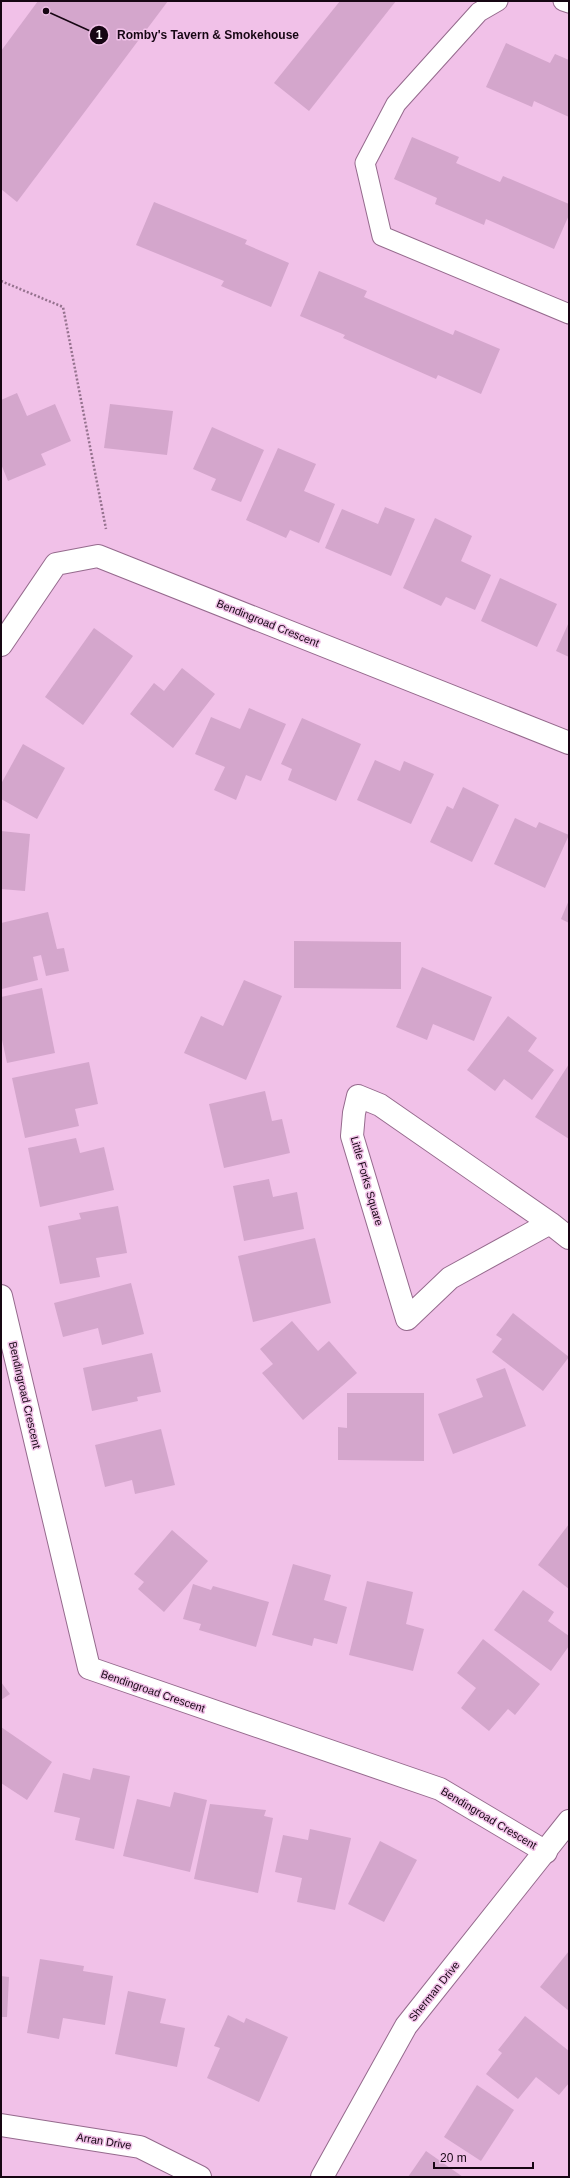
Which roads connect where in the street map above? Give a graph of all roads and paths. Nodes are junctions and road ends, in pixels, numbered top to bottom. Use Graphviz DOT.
graph roads {
  1 [pos="498,1"];
  2 [pos="563,1"];
  3 [pos="569,3"];
  4 [pos="1,281"];
  5 [pos="569,314"];
  6 [pos="116,563"];
  7 [pos="1,645"];
  8 [pos="569,743"];
  9 [pos="550,1223"];
  10 [pos="569,1238"];
  11 [pos="1,1296"];
  12 [pos="569,1820"];
  13 [pos="546,1852"];
  14 [pos="1,2125"];
  15 [pos="200,2177"];
  16 [pos="322,2177"];
  1 -- 5 [label="lane"];
  2 -- 3 [label="lane"];
  4 -- 6 [label="path"];
  6 -- 7 [label="street, Bendingroad Crescent"];
  6 -- 8 [label="street, Bendingroad Crescent"];
  9 -- 9 [label="street, Little Forks Square"];
  9 -- 10 [label="street, Little Forks Square"];
  11 -- 13 [label="street, Bendingroad Crescent"];
  12 -- 13 [label="street, Sherman Drive"];
  13 -- 16 [label="street, Sherman Drive"];
  14 -- 15 [label="street, Arran Drive"];
}
